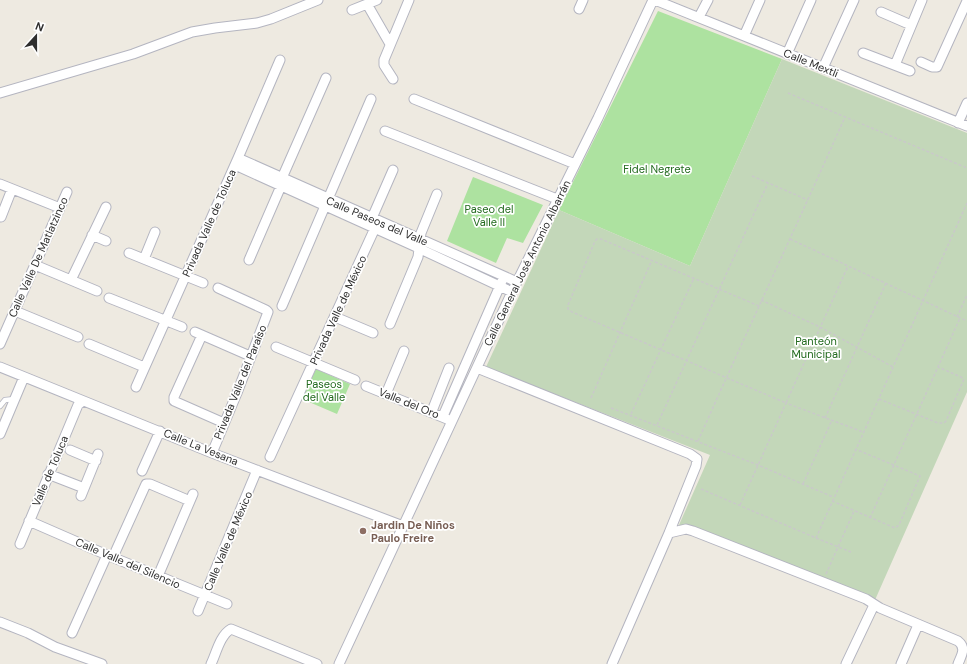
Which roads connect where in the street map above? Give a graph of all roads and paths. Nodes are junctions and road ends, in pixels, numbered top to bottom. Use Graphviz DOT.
graph roads {
  1 [pos="318,0"];
  2 [pos="377,0"];
  3 [pos="409,0"];
  4 [pos="654,0"];
  5 [pos="708,0"];
  6 [pos="760,0"];
  7 [pos="811,0"];
  8 [pos="854,0"];
  9 [pos="922,0"];
  10 [pos="967,1"];
  11 [pos="367,4"];
  12 [pos="352,10"];
  13 [pos="881,12"];
  14 [pos="699,17"];
  15 [pos="911,25"];
  16 [pos="744,36"];
  17 [pos="390,44"];
  18 [pos="863,53"];
  19 [pos="787,54"];
  20 [pos="280,60"];
  21 [pos="921,62"];
  22 [pos="895,65"];
  23 [pos="823,68"];
  24 [pos="910,71"];
  25 [pos="326,78"];
  26 [pos="393,79"];
  27 [pos="0,93"];
  28 [pos="788,93"];
  29 [pos="371,99"];
  30 [pos="414,99"];
  31 [pos="967,103"];
  32 [pos="845,117"];
  33 [pos="958,123"];
  34 [pos="967,126"];
  35 [pos="385,131"];
  36 [pos="237,162"];
  37 [pos="575,164"];
  38 [pos="967,168"];
  39 [pos="393,170"];
  40 [pos="752,176"];
  41 [pos="282,182"];
  42 [pos="768,183"];
  43 [pos="0,184"];
  44 [pos="12,189"];
  45 [pos="67,192"];
  46 [pos="437,194"];
  47 [pos="557,199"];
  48 [pos="808,200"];
  49 [pos="326,203"];
  50 [pos="967,203"];
  51 [pos="106,207"];
  52 [pos="60,208"];
  53 [pos="1,217"];
  54 [pos="372,218"];
  55 [pos="375,228"];
  56 [pos="155,232"];
  57 [pos="92,235"];
  58 [pos="790,239"];
  59 [pos="106,241"];
  60 [pos="420,244"];
  61 [pos="129,253"];
  62 [pos="144,259"];
  63 [pos="249,260"];
  64 [pos="652,260"];
  65 [pos="35,265"];
  66 [pos="848,266"];
  67 [pos="186,275"];
  68 [pos="504,276"];
  69 [pos="694,278"];
  70 [pos="71,280"];
  71 [pos="517,282"];
  72 [pos="203,283"];
  73 [pos="886,283"];
  74 [pos="500,286"];
  75 [pos="218,288"];
  76 [pos="720,289"];
  77 [pos="97,291"];
  78 [pos="512,292"];
  79 [pos="967,296"];
  80 [pos="109,298"];
  81 [pos="761,300"];
  82 [pos="922,300"];
  83 [pos="282,306"];
  84 [pos="758,306"];
  85 [pos="14,311"];
  86 [pos="335,317"];
  87 [pos="957,317"];
  88 [pos="960,318"];
  89 [pos="165,321"];
  90 [pos="967,321"];
  91 [pos="390,324"];
  92 [pos="182,327"];
  93 [pos="820,327"];
  94 [pos="373,333"];
  95 [pos="621,333"];
  96 [pos="78,338"];
  97 [pos="0,344"];
  98 [pos="89,344"];
  99 [pos="276,347"];
  100 [pos="858,347"];
  101 [pos="660,350"];
  102 [pos="404,352"];
  103 [pos="250,356"];
  104 [pos="686,361"];
  105 [pos="314,363"];
  106 [pos="0,367"];
  107 [pos="144,367"];
  108 [pos="893,367"];
  109 [pos="938,367"];
  110 [pos="449,368"];
  111 [pos="478,368"];
  112 [pos="24,377"];
  113 [pos="726,378"];
  114 [pos="355,380"];
  115 [pos="136,386"];
  116 [pos="366,386"];
  117 [pos="386,394"];
  118 [pos="592,398"];
  119 [pos="15,399"];
  120 [pos="879,399"];
  121 [pos="83,401"];
  122 [pos="786,403"];
  123 [pos="0,406"];
  124 [pos="610,408"];
  125 [pos="432,411"];
  126 [pos="631,415"];
  127 [pos="916,415"];
  128 [pos="443,416"];
  129 [pos="825,418"];
  130 [pos="832,420"];
  131 [pos="452,421"];
  132 [pos="224,422"];
  133 [pos="657,425"];
  134 [pos="160,431"];
  135 [pos="0,432"];
  136 [pos="863,432"];
  137 [pos="698,441"];
  138 [pos="855,449"];
  139 [pos="70,450"];
  140 [pos="212,453"];
  141 [pos="270,457"];
  142 [pos="758,465"];
  143 [pos="894,465"];
  144 [pos="257,470"];
  145 [pos="142,471"];
  146 [pos="48,474"];
  147 [pos="803,484"];
  148 [pos="701,489"];
  149 [pos="834,498"];
  150 [pos="832,501"];
  151 [pos="740,505"];
  152 [pos="854,511"];
  153 [pos="870,518"];
  154 [pos="29,521"];
  155 [pos="403,526"];
  156 [pos="669,533"];
  157 [pos="816,538"];
  158 [pos="20,544"];
  159 [pos="838,546"];
  160 [pos="851,552"];
  161 [pos="110,556"];
  162 [pos="826,574"];
  163 [pos="158,576"];
  164 [pos="205,595"];
  165 [pos="227,604"];
  166 [pos="874,605"];
  167 [pos="198,612"];
  168 [pos="0,622"];
  169 [pos="918,625"];
  170 [pos="72,633"];
  171 [pos="102,664"];
  172 [pos="211,664"];
  173 [pos="317,664"];
  174 [pos="339,664"];
  175 [pos="612,664"];
  176 [pos="846,664"];
  177 [pos="901,664"];
  178 [pos="958,664"];
  1 -- 27 [label="street"];
  2 -- 11 [label="street"];
  3 -- 17 [label="street"];
  4 -- 14 [label="street, Calle Mextli"];
  4 -- 37 [label="street, Calle General José Antonio Albarrán"];
  5 -- 14 [label="street"];
  6 -- 16 [label="street"];
  7 -- 19 [label="street"];
  8 -- 23 [label="street"];
  9 -- 15 [label="street"];
  10 -- 21 [label="street"];
  11 -- 12 [label="street"];
  11 -- 17 [label="street"];
  13 -- 15 [label="street"];
  14 -- 16 [label="street, Calle Mextli"];
  15 -- 22 [label="street"];
  16 -- 19 [label="street, Calle Mextli"];
  17 -- 26 [label="street"];
  18 -- 22 [label="street"];
  19 -- 23 [label="street, Calle Mextli"];
  20 -- 36 [label="street, Privada Valle de Toluca"];
  22 -- 24 [label="street"];
  23 -- 33 [label="street, Calle Mextli"];
  25 -- 41 [label="street"];
  28 -- 32 [label="path"];
  29 -- 49 [label="street"];
  30 -- 37 [label="street"];
  31 -- 33 [label="street"];
  32 -- 38 [label="path"];
  32 -- 48 [label="path"];
  33 -- 34 [label="street, Calle Mextli"];
  35 -- 47 [label="street"];
  36 -- 41 [label="street, Calle Paseos del Valle"];
  36 -- 67 [label="street, Privada Valle de Toluca"];
  37 -- 47 [label="street, Calle General José Antonio Albarrán"];
  39 -- 54 [label="street"];
  40 -- 42 [label="path"];
  41 -- 49 [label="street, Calle Paseos del Valle"];
  41 -- 63 [label="street"];
  42 -- 48 [label="path"];
  42 -- 76 [label="path"];
  43 -- 44 [label="street"];
  44 -- 52 [label="street"];
  44 -- 53 [label="street"];
  45 -- 52 [label="street, Calle Valle De Matlatzinco"];
  46 -- 60 [label="street"];
  47 -- 71 [label="street, Calle General José Antonio Albarrán"];
  48 -- 58 [label="path"];
  49 -- 54 [label="street, Calle Paseos del Valle"];
  49 -- 55 [label="street, Calle Paseos del Valle"];
  49 -- 83 [label="street"];
  50 -- 82 [label="path"];
  51 -- 57 [label="street"];
  52 -- 65 [label="street, Calle Valle De Matlatzinco"];
  54 -- 60 [label="street, Calle Paseos del Valle"];
  55 -- 60 [label="street, Calle Paseos del Valle"];
  55 -- 86 [label="street, Privada Valle de México"];
  56 -- 62 [label="street"];
  57 -- 59 [label="street"];
  57 -- 70 [label="street"];
  58 -- 66 [label="path"];
  58 -- 81 [label="path"];
  60 -- 68 [label="street, Calle Paseos del Valle"];
  60 -- 74 [label="street, Calle Paseos del Valle"];
  60 -- 91 [label="street"];
  61 -- 62 [label="street"];
  62 -- 67 [label="street"];
  64 -- 69 [label="path"];
  64 -- 95 [label="path"];
  64 -- 95 [label="path"];
  65 -- 70 [label="street"];
  65 -- 85 [label="street, Calle Valle De Matlatzinco"];
  66 -- 73 [label="path"];
  66 -- 93 [label="path"];
  67 -- 72 [label="street"];
  67 -- 89 [label="street, Privada Valle de Toluca"];
  68 -- 71 [label="street, Calle Paseos del Valle"];
  68 -- 74 [label="street"];
  69 -- 76 [label="path"];
  69 -- 101 [label="path"];
  70 -- 77 [label="street"];
  71 -- 78 [label="street, Calle General José Antonio Albarrán"];
  73 -- 82 [label="path"];
  73 -- 100 [label="path"];
  74 -- 78 [label="street, Calle Paseos del Valle"];
  74 -- 128 [label="street"];
  75 -- 103 [label="street, Privada Valle del Paraíso"];
  76 -- 84 [label="path"];
  76 -- 104 [label="path"];
  78 -- 111 [label="street, Calle General José Antonio Albarrán"];
  79 -- 87 [label="path"];
  80 -- 89 [label="street"];
  81 -- 84 [label="path"];
  81 -- 93 [label="path"];
  82 -- 87 [label="path"];
  82 -- 108 [label="path"];
  84 -- 113 [label="path"];
  85 -- 96 [label="street"];
  85 -- 97 [label="street, Calle Valle De Matlatzinco"];
  86 -- 94 [label="street"];
  86 -- 105 [label="street, Privada Valle de México"];
  87 -- 88 [label="path"];
  88 -- 90 [label="path"];
  88 -- 109 [label="path"];
  89 -- 92 [label="street"];
  89 -- 107 [label="street, Privada Valle de Toluca"];
  93 -- 100 [label="path"];
  93 -- 122 [label="path"];
  95 -- 101 [label="path"];
  95 -- 118 [label="path"];
  98 -- 107 [label="street"];
  99 -- 105 [label="street"];
  100 -- 108 [label="path"];
  100 -- 129 [label="path"];
  101 -- 104 [label="path"];
  101 -- 126 [label="path"];
  102 -- 117 [label="street"];
  103 -- 132 [label="street, Privada Valle del Paraíso"];
  103 -- 132 [label="street"];
  104 -- 113 [label="path"];
  104 -- 133 [label="path"];
  105 -- 114 [label="street"];
  105 -- 141 [label="street, Privada Valle de México"];
  106 -- 112 [label="street, Calle La Vesana"];
  107 -- 115 [label="street, Privada Valle de Toluca"];
  108 -- 120 [label="path"];
  109 -- 127 [label="path"];
  109 -- 127 [label="path"];
  110 -- 125 [label="street"];
  111 -- 131 [label="street, Calle General José Antonio Albarrán"];
  111 -- 156 [label="street"];
  112 -- 119 [label="street"];
  112 -- 121 [label="street, Calle La Vesana"];
  113 -- 122 [label="path"];
  113 -- 137 [label="path"];
  116 -- 117 [label="street, Valle del Oro"];
  117 -- 125 [label="street, Valle del Oro"];
  119 -- 123 [label="lane"];
  119 -- 135 [label="street"];
  120 -- 127 [label="path"];
  120 -- 136 [label="path"];
  121 -- 134 [label="street, Calle La Vesana"];
  121 -- 146 [label="street, Valle de Toluca"];
  122 -- 129 [label="path"];
  122 -- 142 [label="path"];
  124 -- 126 [label="path"];
  125 -- 128 [label="street, Valle del Oro"];
  126 -- 133 [label="path"];
  127 -- 143 [label="path"];
  128 -- 131 [label="street, Valle del Oro"];
  129 -- 130 [label="path"];
  130 -- 136 [label="path"];
  130 -- 147 [label="path"];
  131 -- 155 [label="street, Calle General José Antonio Albarrán"];
  132 -- 140 [label="street, Privada Valle del Paraíso"];
  133 -- 137 [label="path"];
  134 -- 140 [label="street, Calle La Vesana"];
  134 -- 145 [label="street"];
  136 -- 138 [label="path"];
  137 -- 142 [label="path"];
  138 -- 143 [label="path"];
  138 -- 149 [label="path"];
  139 -- 146 [label="street"];
  140 -- 144 [label="street, Calle La Vesana"];
  142 -- 147 [label="path"];
  142 -- 151 [label="path"];
  143 -- 153 [label="path"];
  143 -- 153 [label="path"];
  144 -- 155 [label="street, Calle La Vesana"];
  144 -- 164 [label="street, Calle Valle de México"];
  146 -- 154 [label="street, Valle de Toluca"];
  147 -- 149 [label="path"];
  148 -- 151 [label="path"];
  149 -- 150 [label="path"];
  150 -- 152 [label="path"];
  150 -- 157 [label="path"];
  151 -- 157 [label="path"];
  152 -- 153 [label="path"];
  152 -- 159 [label="path"];
  154 -- 158 [label="street, Valle de Toluca"];
  154 -- 161 [label="street, Calle Valle del Silencio"];
  155 -- 174 [label="street, Calle General José Antonio Albarrán"];
  156 -- 166 [label="street"];
  156 -- 175 [label="street"];
  157 -- 159 [label="path"];
  159 -- 160 [label="path"];
  159 -- 162 [label="path"];
  161 -- 163 [label="street, Calle Valle del Silencio"];
  161 -- 163 [label="street"];
  161 -- 170 [label="street"];
  163 -- 164 [label="street, Calle Valle del Silencio"];
  164 -- 165 [label="street, Calle Valle del Silencio"];
  164 -- 167 [label="street, Calle Valle de México"];
  166 -- 169 [label="street"];
  166 -- 176 [label="street"];
  168 -- 171 [label="street"];
  169 -- 177 [label="street"];
  169 -- 178 [label="street"];
  172 -- 173 [label="street"];
}
